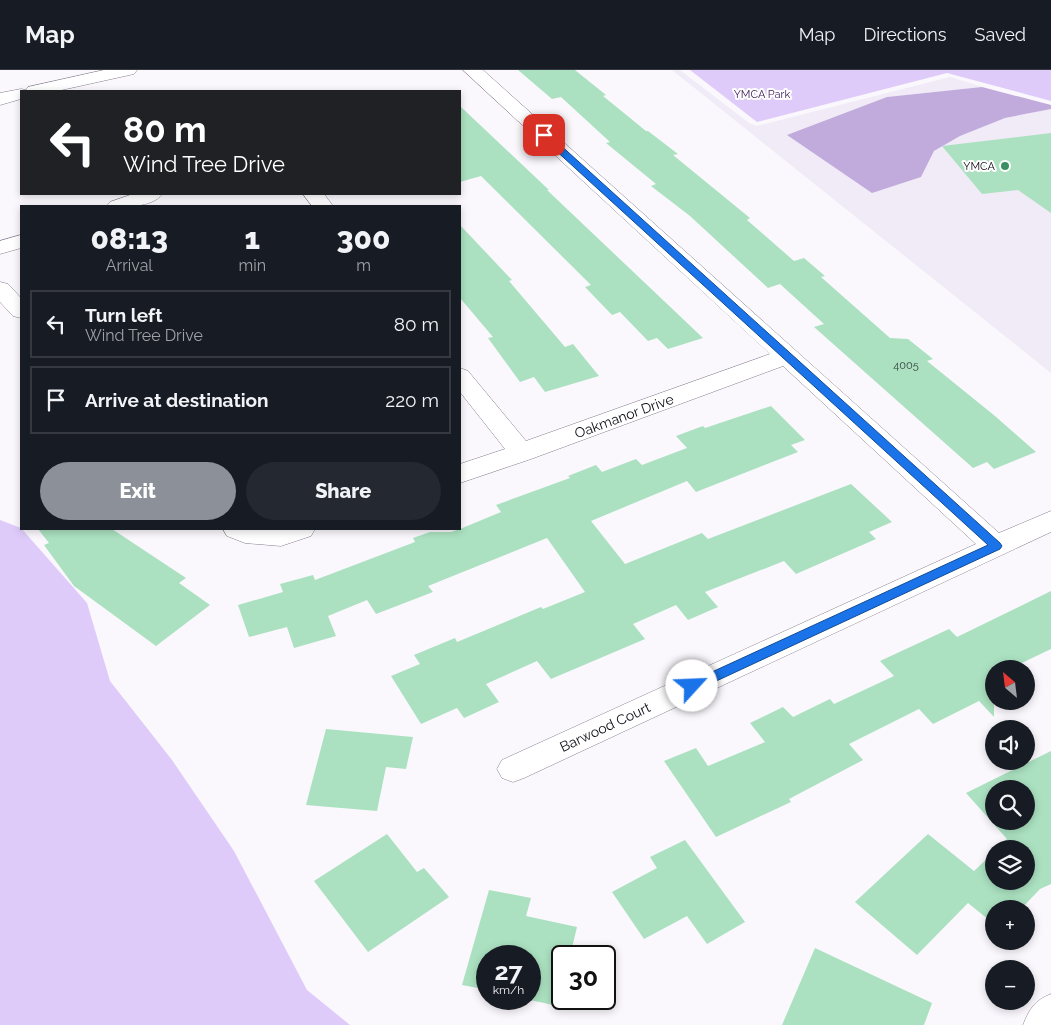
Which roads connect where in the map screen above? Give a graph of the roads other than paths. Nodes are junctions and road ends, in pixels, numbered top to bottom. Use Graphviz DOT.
graph roads {
  1 [pos="128,70"];
  2 [pos="472,70"];
  3 [pos="38,90"];
  4 [pos="20,94"];
  5 [pos="0,99"];
  6 [pos="149,195"];
  7 [pos="314,195"];
  8 [pos="120,205"];
  9 [pos="322,205"];
  10 [pos="20,241"];
  11 [pos="0,248"];
  12 [pos="0,289"];
  13 [pos="20,311"];
  14 [pos="787,356"];
  15 [pos="461,377"];
  16 [pos="522,453"];
  17 [pos="461,474"];
  18 [pos="1051,521"];
  19 [pos="239,530"];
  20 [pos="298,530"];
  21 [pos="996,546"];
  22 [pos="513,769"];
  23 [pos="1051,1012"];
  24 [pos="1042,1025"];
  1 -- 3 [label="street"];
  2 -- 14 [label="street"];
  4 -- 5 [label="street"];
  6 -- 8 [label="street"];
  7 -- 9 [label="street"];
  10 -- 11 [label="street"];
  12 -- 13 [label="street"];
  14 -- 16 [label="street, Oakmanor Drive"];
  14 -- 21 [label="street"];
  15 -- 16 [label="street"];
  16 -- 17 [label="street, Oakmanor Drive"];
  18 -- 21 [label="street, Barwood Court"];
  19 -- 20 [label="street"];
  21 -- 22 [label="street, Barwood Court"];
  23 -- 24 [label="street"];
}
